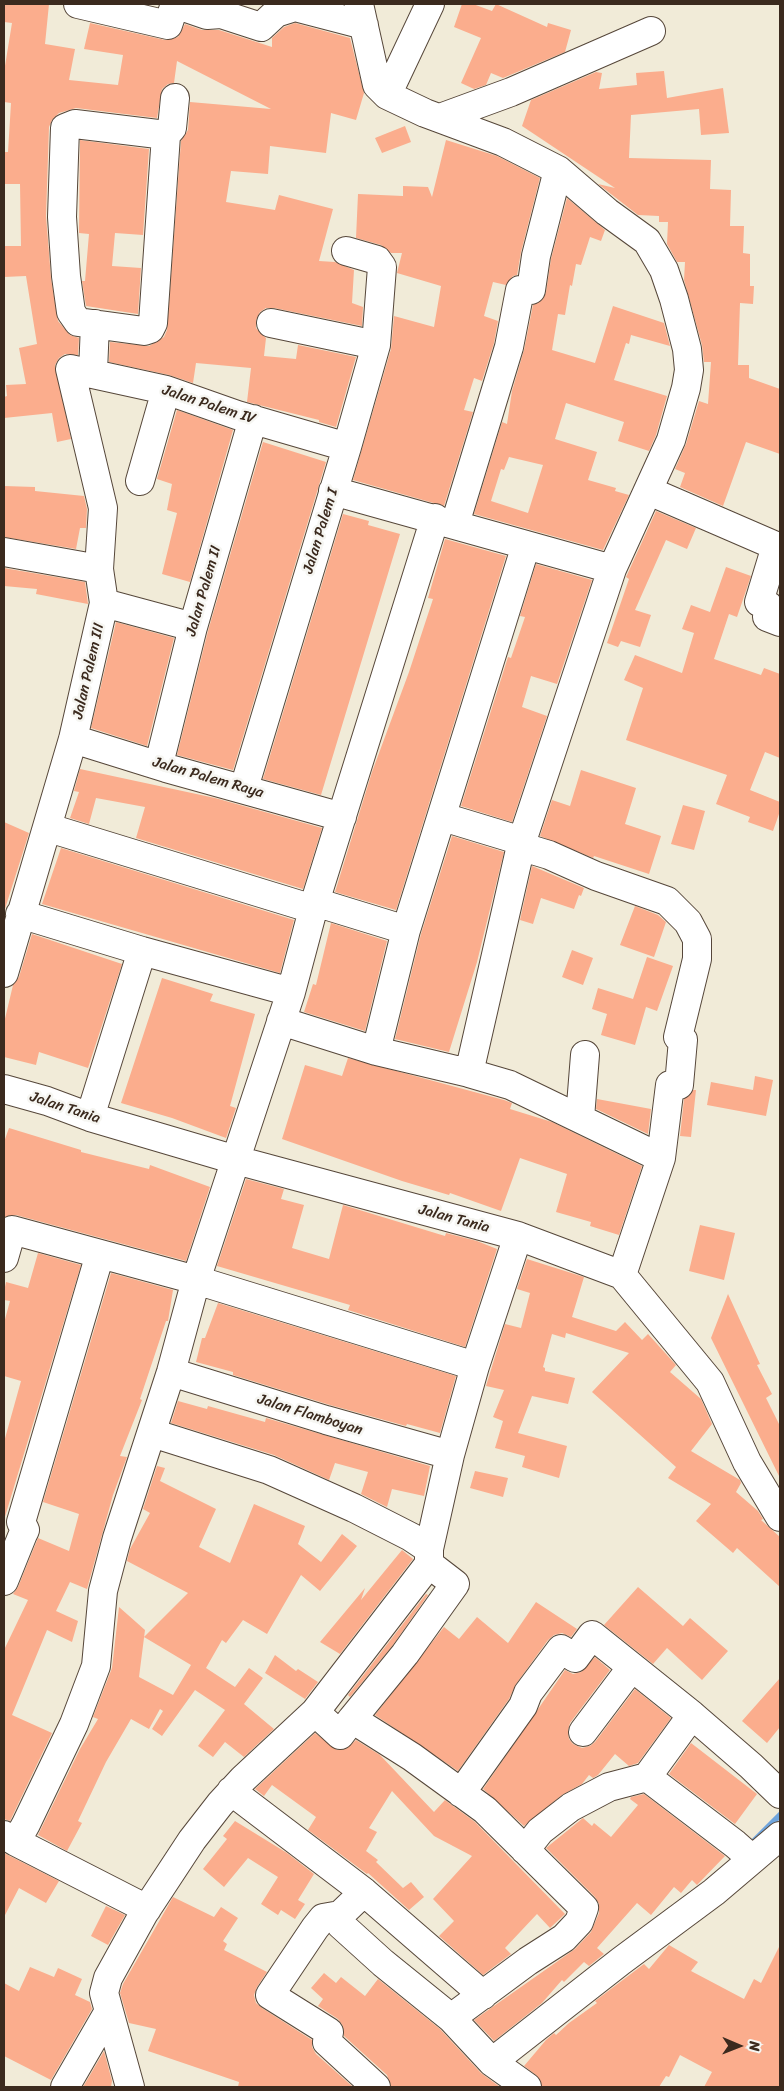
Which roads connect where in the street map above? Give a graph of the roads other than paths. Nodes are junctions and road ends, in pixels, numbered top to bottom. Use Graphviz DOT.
graph roads {
  1 [pos="78,4"];
  2 [pos="175,4"];
  3 [pos="430,4"];
  4 [pos="362,15"];
  5 [pos="651,31"];
  6 [pos="387,95"];
  7 [pos="175,98"];
  8 [pos="440,118"];
  9 [pos="166,134"];
  10 [pos="558,170"];
  11 [pos="346,251"];
  12 [pos="271,323"];
  13 [pos="95,324"];
  14 [pos="376,345"];
  15 [pos="81,370"];
  16 [pos="166,390"];
  17 [pos="253,420"];
  18 [pos="347,447"];
  19 [pos="140,481"];
  20 [pos="333,491"];
  21 [pos="649,491"];
  22 [pos="445,521"];
  23 [pos="526,545"];
  24 [pos="4,552"];
  25 [pos="99,569"];
  26 [pos="612,569"];
  27 [pos="104,603"];
  28 [pos="780,622"];
  29 [pos="193,628"];
  30 [pos="73,739"];
  31 [pos="159,764"];
  32 [pos="244,788"];
  33 [pos="342,817"];
  34 [pos="443,817"];
  35 [pos="49,828"];
  36 [pos="522,841"];
  37 [pos="314,905"];
  38 [pos="20,914"];
  39 [pos="406,930"];
  40 [pos="142,951"];
  41 [pos="4,973"];
  42 [pos="291,992"];
  43 [pos="281,1021"];
  44 [pos="376,1051"];
  45 [pos="585,1055"];
  46 [pos="469,1073"];
  47 [pos="4,1089"];
  48 [pos="90,1118"];
  49 [pos="580,1118"];
  50 [pos="661,1158"];
  51 [pos="236,1160"];
  52 [pos="518,1236"];
  53 [pos="100,1254"];
  54 [pos="4,1258"];
  55 [pos="622,1275"];
  56 [pos="196,1280"];
  57 [pos="475,1366"];
  58 [pos="171,1372"];
  59 [pos="152,1433"];
  60 [pos="450,1455"];
  61 [pos="780,1517"];
  62 [pos="429,1557"];
  63 [pos="4,1581"];
  64 [pos="632,1667"];
  65 [pos="315,1712"];
  66 [pos="692,1715"];
  67 [pos="352,1719"];
  68 [pos="583,1732"];
  69 [pos="647,1778"];
  70 [pos="231,1791"];
  71 [pos="461,1793"];
  72 [pos="780,1794"];
  73 [pos="780,1836"];
  74 [pos="10,1839"];
  75 [pos="525,1850"];
  76 [pos="745,1853"];
  77 [pos="364,1892"];
  78 [pos="147,1908"];
  79 [pos="340,1915"];
  80 [pos="483,1995"];
  81 [pos="109,2011"];
  82 [pos="451,2018"];
  83 [pos="487,2057"];
  84 [pos="360,2082"];
  85 [pos="65,2087"];
  86 [pos="130,2087"];
  87 [pos="527,2087"];
  1 -- 2 [label="street"];
  2 -- 4 [label="street"];
  3 -- 6 [label="street"];
  4 -- 6 [label="street"];
  5 -- 8 [label="street"];
  6 -- 8 [label="street"];
  7 -- 9 [label="street"];
  8 -- 10 [label="street"];
  9 -- 13 [label="street"];
  9 -- 13 [label="street"];
  10 -- 21 [label="street"];
  10 -- 22 [label="street"];
  11 -- 14 [label="street, Jalan Palem I"];
  12 -- 14 [label="street"];
  13 -- 15 [label="street"];
  14 -- 18 [label="street, Jalan Palem I"];
  15 -- 16 [label="street, Jalan Palem IV"];
  15 -- 25 [label="street"];
  16 -- 17 [label="street, Jalan Palem IV"];
  16 -- 19 [label="street"];
  17 -- 18 [label="street, Jalan Palem IV"];
  17 -- 29 [label="street, Jalan Palem II"];
  18 -- 20 [label="street, Jalan Palem I"];
  20 -- 22 [label="street"];
  20 -- 32 [label="street, Jalan Palem I"];
  21 -- 26 [label="street"];
  21 -- 28 [label="street"];
  22 -- 23 [label="street"];
  22 -- 33 [label="street"];
  23 -- 26 [label="street"];
  23 -- 34 [label="street"];
  24 -- 25 [label="street"];
  25 -- 27 [label="street"];
  26 -- 36 [label="street"];
  27 -- 29 [label="street"];
  27 -- 30 [label="street, Jalan Palem III"];
  29 -- 31 [label="street, Jalan Palem II"];
  30 -- 31 [label="street, Jalan Palem Raya"];
  30 -- 35 [label="street, Jalan Palem III"];
  31 -- 32 [label="street, Jalan Palem Raya"];
  32 -- 33 [label="street, Jalan Palem Raya"];
  33 -- 37 [label="street"];
  34 -- 36 [label="street"];
  34 -- 39 [label="street"];
  35 -- 37 [label="street"];
  35 -- 38 [label="street, Jalan Palem III"];
  36 -- 46 [label="street"];
  36 -- 50 [label="street"];
  37 -- 39 [label="street"];
  37 -- 42 [label="street"];
  38 -- 40 [label="street"];
  38 -- 41 [label="street, Jalan Palem III"];
  39 -- 44 [label="street"];
  40 -- 42 [label="street"];
  40 -- 48 [label="street"];
  42 -- 43 [label="street"];
  43 -- 44 [label="street"];
  43 -- 51 [label="street"];
  44 -- 46 [label="street"];
  45 -- 49 [label="street"];
  46 -- 49 [label="street"];
  47 -- 48 [label="street, Jalan Tania"];
  48 -- 51 [label="street, Jalan Tania"];
  49 -- 50 [label="street"];
  50 -- 55 [label="street"];
  51 -- 52 [label="street, Jalan Tania"];
  51 -- 56 [label="street"];
  52 -- 55 [label="street, Jalan Tania"];
  52 -- 57 [label="street"];
  53 -- 54 [label="street"];
  53 -- 56 [label="street"];
  53 -- 63 [label="street"];
  55 -- 61 [label="street"];
  56 -- 57 [label="street"];
  56 -- 58 [label="street"];
  57 -- 60 [label="street"];
  58 -- 59 [label="street"];
  58 -- 60 [label="street, Jalan Flamboyan"];
  59 -- 62 [label="street"];
  59 -- 74 [label="street"];
  60 -- 62 [label="street"];
  62 -- 65 [label="street"];
  62 -- 67 [label="street"];
  64 -- 66 [label="street"];
  64 -- 68 [label="street"];
  64 -- 71 [label="street"];
  65 -- 67 [label="street"];
  65 -- 70 [label="street"];
  66 -- 69 [label="street"];
  66 -- 72 [label="street"];
  67 -- 71 [label="street"];
  69 -- 75 [label="street"];
  69 -- 76 [label="street"];
  70 -- 77 [label="street"];
  70 -- 78 [label="street"];
  71 -- 75 [label="street"];
  73 -- 76 [label="street"];
  74 -- 78 [label="street"];
  75 -- 80 [label="street"];
  76 -- 83 [label="street"];
  77 -- 79 [label="street"];
  77 -- 80 [label="street"];
  78 -- 81 [label="street"];
  79 -- 82 [label="street"];
  79 -- 84 [label="street"];
  80 -- 82 [label="street"];
  81 -- 85 [label="street"];
  81 -- 86 [label="street"];
  82 -- 83 [label="street"];
  83 -- 87 [label="street"];
}
